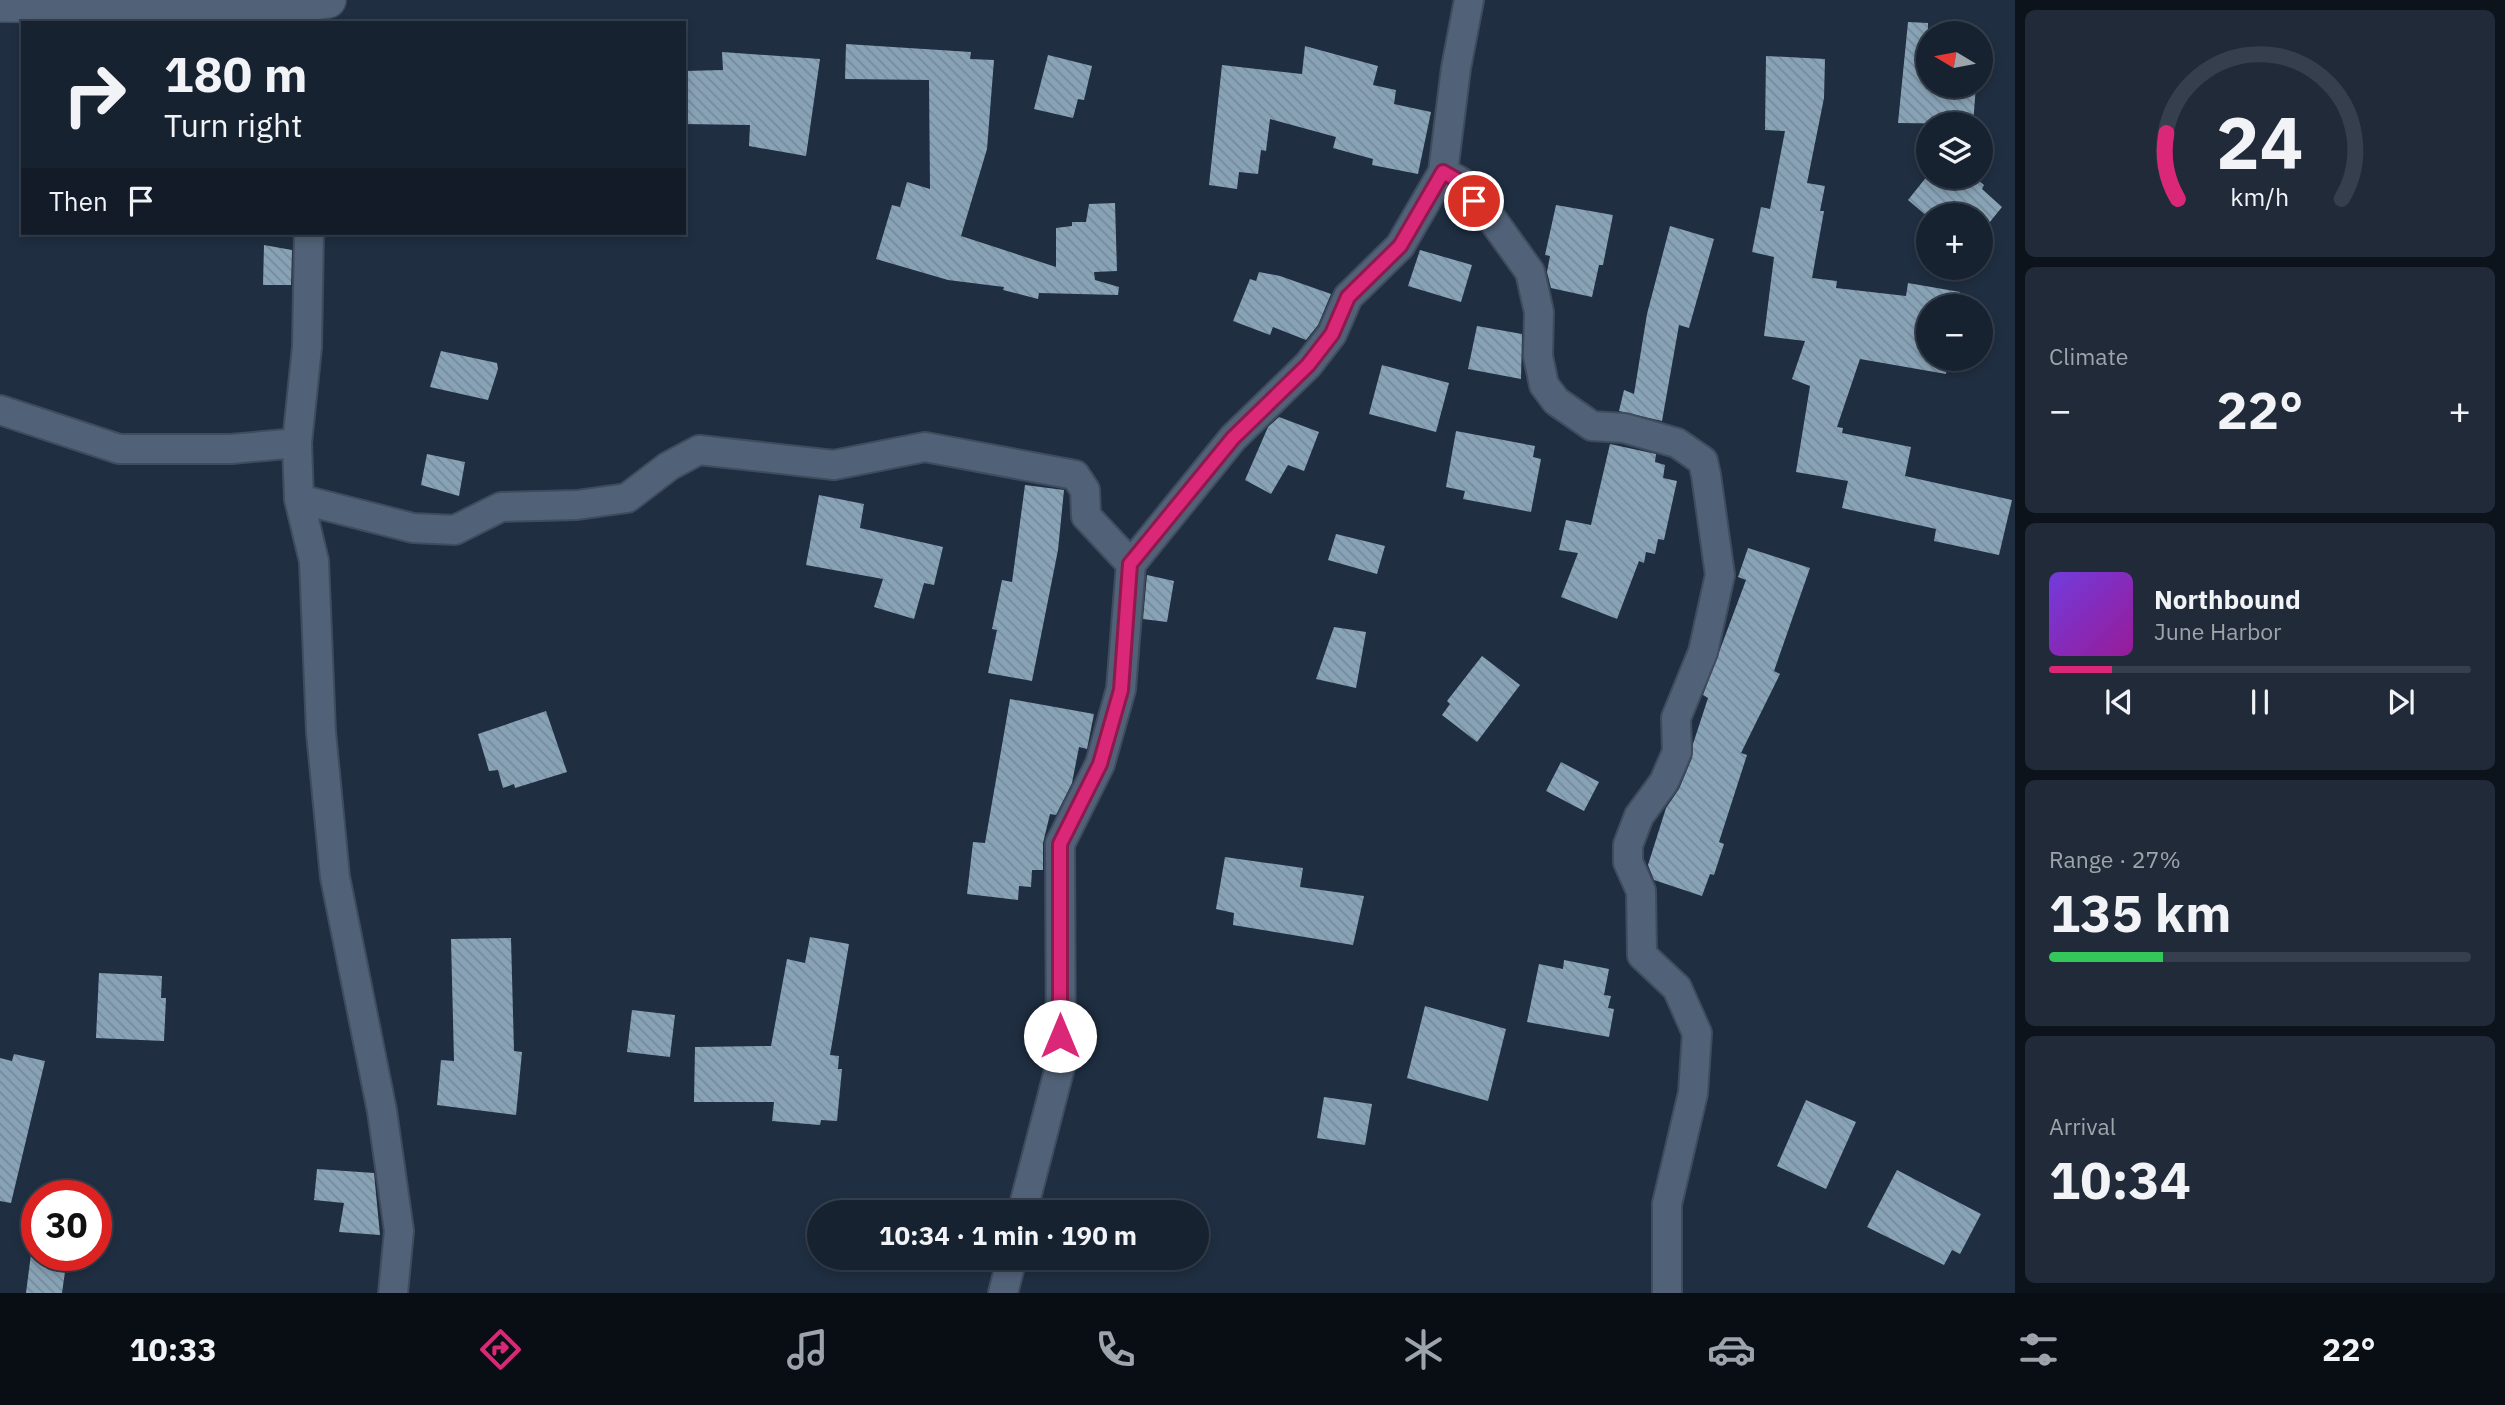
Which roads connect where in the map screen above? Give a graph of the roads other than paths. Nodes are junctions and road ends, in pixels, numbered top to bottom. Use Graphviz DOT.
graph roads {
  1 [pos="328,0"];
  2 [pos="1469,0"];
  3 [pos="0,4"];
  4 [pos="283,15"];
  5 [pos="1443,172"];
  6 [pos="309,235"];
  7 [pos="0,410"];
  8 [pos="297,443"];
  9 [pos="299,499"];
  10 [pos="1130,564"];
  11 [pos="1026,1200"];
  12 [pos="1009,1270"];
  13 [pos="393,1293"];
  14 [pos="1003,1293"];
  15 [pos="1668,1293"];
  1 -- 4 [label="street"];
  2 -- 5 [label="street"];
  3 -- 4 [label="street"];
  5 -- 10 [label="street"];
  5 -- 15 [label="street"];
  6 -- 8 [label="street"];
  7 -- 8 [label="street"];
  8 -- 9 [label="street"];
  9 -- 10 [label="street"];
  9 -- 13 [label="street"];
  10 -- 11 [label="street"];
  12 -- 14 [label="street"];
}
